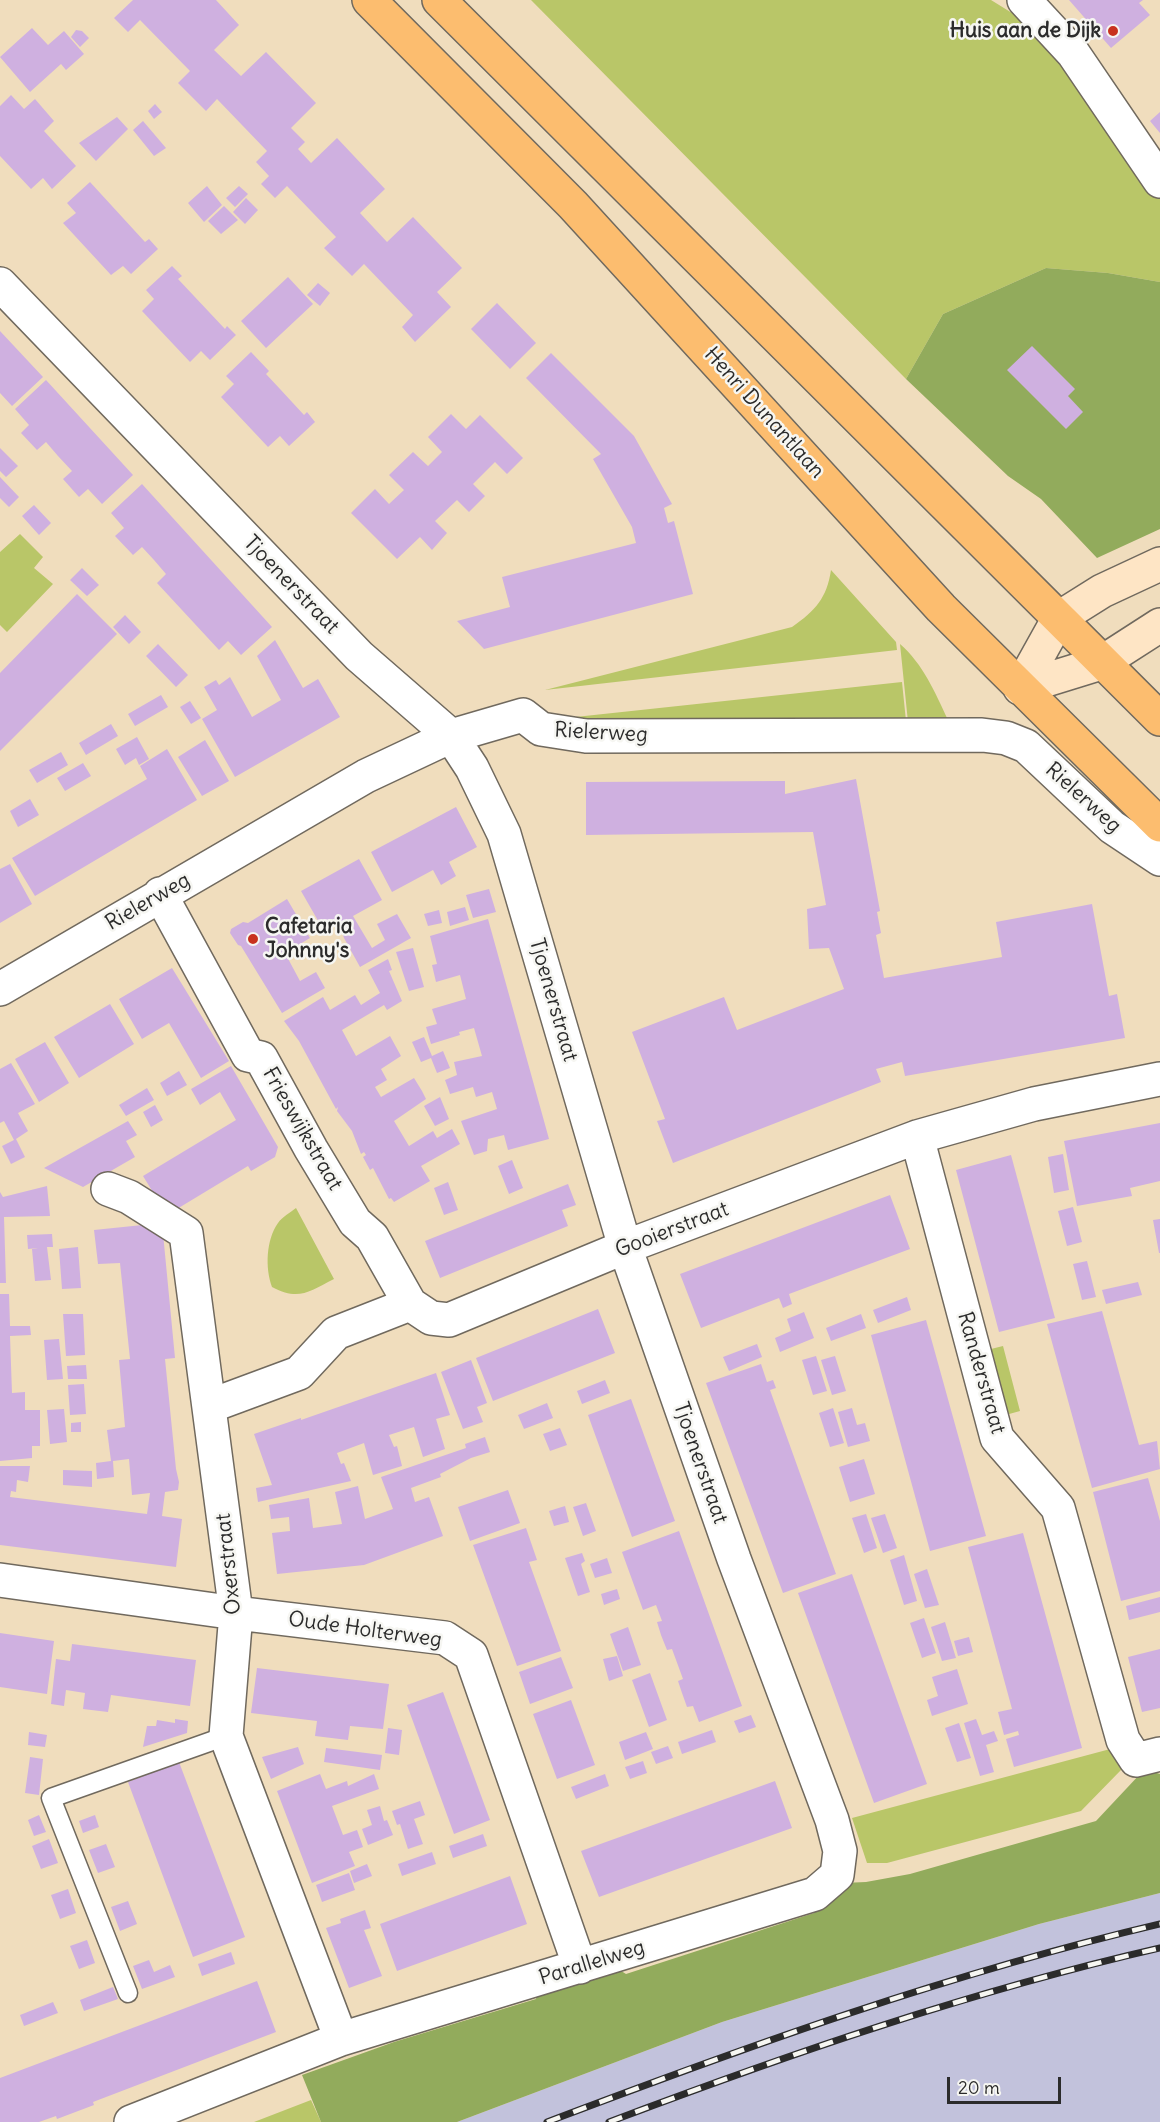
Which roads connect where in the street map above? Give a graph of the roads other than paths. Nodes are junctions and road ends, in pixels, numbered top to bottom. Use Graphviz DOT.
graph roads {
  1 [pos="369,0"];
  2 [pos="439,0"];
  3 [pos="1024,0"];
  4 [pos="1160,181"];
  5 [pos="0,284"];
  6 [pos="1160,564"];
  7 [pos="1059,618"];
  8 [pos="1160,625"];
  9 [pos="1101,663"];
  10 [pos="1020,688"];
  11 [pos="1160,719"];
  12 [pos="451,736"];
  13 [pos="1160,825"];
  14 [pos="1160,860"];
  15 [pos="160,894"];
  16 [pos="0,988"];
  17 [pos="1160,1079"];
  18 [pos="917,1137"];
  19 [pos="108,1189"];
  20 [pos="626,1247"];
  21 [pos="410,1304"];
  22 [pos="210,1406"];
  23 [pos="0,1580"];
  24 [pos="236,1613"];
  25 [pos="226,1736"];
  26 [pos="1148,1757"];
  27 [pos="837,1875"];
  28 [pos="580,1967"];
  29 [pos="128,1993"];
  30 [pos="340,2039"];
  31 [pos="131,2122"];
  1 -- 10 [label="main road, Henri Dunantlaan"];
  2 -- 7 [label="main road"];
  3 -- 4 [label="street"];
  5 -- 12 [label="street, Tjoenerstraat"];
  6 -- 7 [label="street"];
  7 -- 9 [label="main road"];
  7 -- 10 [label="street"];
  8 -- 9 [label="street"];
  9 -- 10 [label="street"];
  9 -- 11 [label="main road"];
  10 -- 13 [label="main road, Henri Dunantlaan"];
  12 -- 14 [label="street, Rielerweg"];
  12 -- 15 [label="street, Rielerweg"];
  12 -- 20 [label="street, Tjoenerstraat"];
  15 -- 16 [label="street, Rielerweg"];
  15 -- 21 [label="street, Frieswijkstraat"];
  17 -- 18 [label="street, Gooierstraat"];
  18 -- 20 [label="street, Gooierstraat"];
  18 -- 26 [label="street, Randerstraat"];
  19 -- 22 [label="street, Oxerstraat"];
  20 -- 21 [label="street, Gooierstraat"];
  20 -- 27 [label="street, Tjoenerstraat"];
  21 -- 22 [label="street"];
  22 -- 24 [label="street, Oxerstraat"];
  23 -- 24 [label="street, Oude Holterweg"];
  24 -- 25 [label="street, Oxerstraat"];
  24 -- 28 [label="street, Oude Holterweg"];
  25 -- 29 [label="lane"];
  25 -- 30 [label="street, Oxerstraat"];
  27 -- 28 [label="street, Parallelweg"];
  28 -- 30 [label="street, Parallelweg"];
  30 -- 31 [label="street, Parallelweg"];
}
